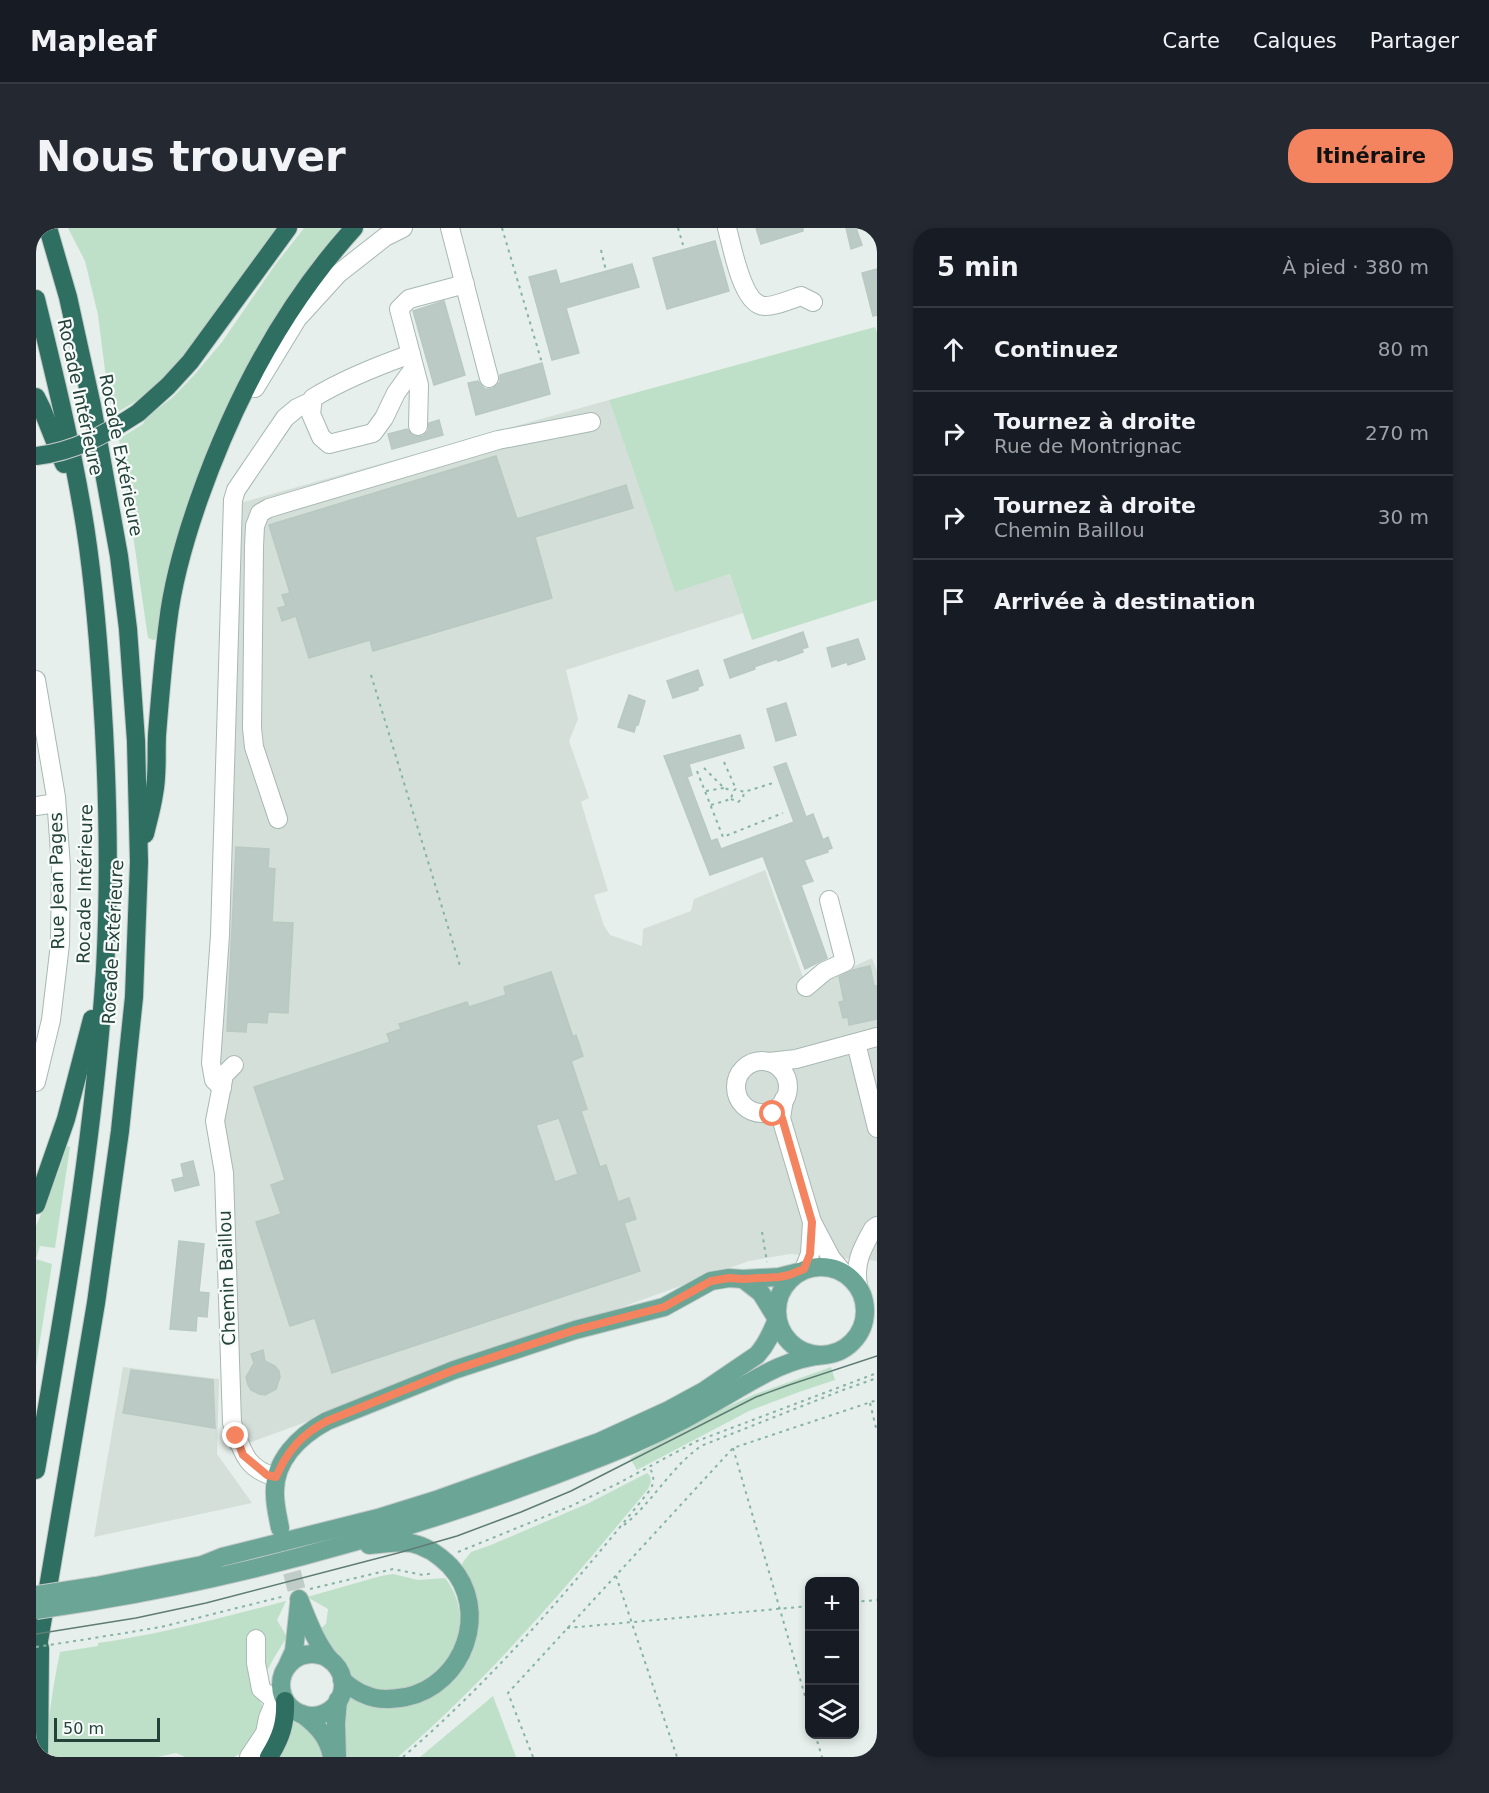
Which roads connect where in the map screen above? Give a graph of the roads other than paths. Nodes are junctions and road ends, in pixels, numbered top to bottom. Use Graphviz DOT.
graph roads {
  1 [pos="48,228"];
  2 [pos="288,228"];
  3 [pos="354,228"];
  4 [pos="403,228"];
  5 [pos="450,228"];
  6 [pos="727,228"];
  7 [pos="465,284"];
  8 [pos="36,299"];
  9 [pos="813,302"];
  10 [pos="413,361"];
  11 [pos="489,378"];
  12 [pos="36,397"];
  13 [pos="312,401"];
  14 [pos="591,422"];
  15 [pos="418,426"];
  16 [pos="36,456"];
  17 [pos="212,462"];
  18 [pos="82,510"];
  19 [pos="36,680"];
  20 [pos="56,803"];
  21 [pos="36,806"];
  22 [pos="278,819"];
  23 [pos="139,862"];
  24 [pos="829,900"];
  25 [pos="105,971"];
  26 [pos="806,987"];
  27 [pos="877,1036"];
  28 [pos="856,1043"];
  29 [pos="796,1059"];
  30 [pos="769,1062"];
  31 [pos="234,1065"];
  32 [pos="785,1077"];
  33 [pos="36,1082"];
  34 [pos="222,1088"];
  35 [pos="773,1115"];
  36 [pos="877,1128"];
  37 [pos="36,1205"];
  38 [pos="812,1222"];
  39 [pos="877,1226"];
  40 [pos="801,1270"];
  41 [pos="841,1270"];
  42 [pos="743,1279"];
  43 [pos="858,1286"];
  44 [pos="877,1299"];
  45 [pos="777,1319"];
  46 [pos="877,1322"];
  47 [pos="850,1344"];
  48 [pos="825,1355"];
  49 [pos="36,1470"];
  50 [pos="276,1477"];
  51 [pos="280,1528"];
  52 [pos="329,1549"];
  53 [pos="95,1594"];
  54 [pos="36,1595"];
  55 [pos="36,1610"];
  56 [pos="256,1640"];
  57 [pos="38,1642"];
  58 [pos="36,1659"];
  59 [pos="330,1660"];
  60 [pos="288,1664"];
  61 [pos="342,1680"];
  62 [pos="280,1698"];
  63 [pos="338,1700"];
  64 [pos="302,1714"];
  65 [pos="39,1757"];
  66 [pos="249,1757"];
  67 [pos="269,1757"];
  68 [pos="334,1757"];
  1 -- 23 [label="highway, Rocade Extérieure"];
  2 -- 16 [label="highway, bridge"];
  3 -- 17 [label="highway"];
  4 -- 17 [label="street"];
  5 -- 7 [label="street"];
  6 -- 9 [label="street"];
  7 -- 10 [label="street"];
  7 -- 11 [label="street"];
  8 -- 18 [label="highway, Rocade Intérieure"];
  10 -- 13 [label="street"];
  10 -- 13 [label="street"];
  10 -- 15 [label="street"];
  12 -- 18 [label="highway"];
  13 -- 34 [label="street"];
  14 -- 22 [label="street"];
  17 -- 23 [label="highway"];
  18 -- 25 [label="highway, Rocade Intérieure"];
  19 -- 20 [label="street, Rue Jean Pages"];
  20 -- 21 [label="street"];
  20 -- 33 [label="street, Rue Jean Pages"];
  23 -- 57 [label="highway, Rocade Extérieure"];
  24 -- 26 [label="street"];
  25 -- 37 [label="highway"];
  25 -- 49 [label="highway, Rocade Intérieure"];
  27 -- 28 [label="street"];
  28 -- 29 [label="street"];
  28 -- 36 [label="street"];
  29 -- 30 [label="street"];
  29 -- 32 [label="street"];
  30 -- 32 [label="street"];
  30 -- 35 [label="street"];
  31 -- 34 [label="street, Chemin Baillou"];
  32 -- 35 [label="street"];
  34 -- 50 [label="street, Chemin Baillou"];
  35 -- 38 [label="street"];
  38 -- 40 [label="street"];
  38 -- 41 [label="street"];
  39 -- 43 [label="street"];
  40 -- 41 [label="main road"];
  40 -- 42 [label="main road"];
  40 -- 45 [label="main road"];
  41 -- 43 [label="main road"];
  42 -- 45 [label="main road"];
  42 -- 50 [label="main road"];
  43 -- 44 [label="main road"];
  43 -- 47 [label="main road"];
  45 -- 48 [label="main road"];
  45 -- 53 [label="main road"];
  46 -- 47 [label="main road"];
  47 -- 48 [label="main road"];
  48 -- 52 [label="main road"];
  50 -- 51 [label="main road"];
  52 -- 53 [label="main road"];
  52 -- 61 [label="main road"];
  53 -- 54 [label="main road, bridge"];
  53 -- 55 [label="main road, bridge"];
  56 -- 62 [label="street"];
  57 -- 58 [label="highway, Rocade Extérieure"];
  57 -- 65 [label="highway"];
  59 -- 60 [label="main road"];
  59 -- 60 [label="main road"];
  59 -- 61 [label="main road"];
  60 -- 62 [label="main road"];
  61 -- 63 [label="main road"];
  62 -- 64 [label="main road"];
  62 -- 66 [label="street"];
  62 -- 67 [label="highway"];
  63 -- 64 [label="main road"];
  63 -- 68 [label="main road"];
  64 -- 68 [label="main road"];
}
